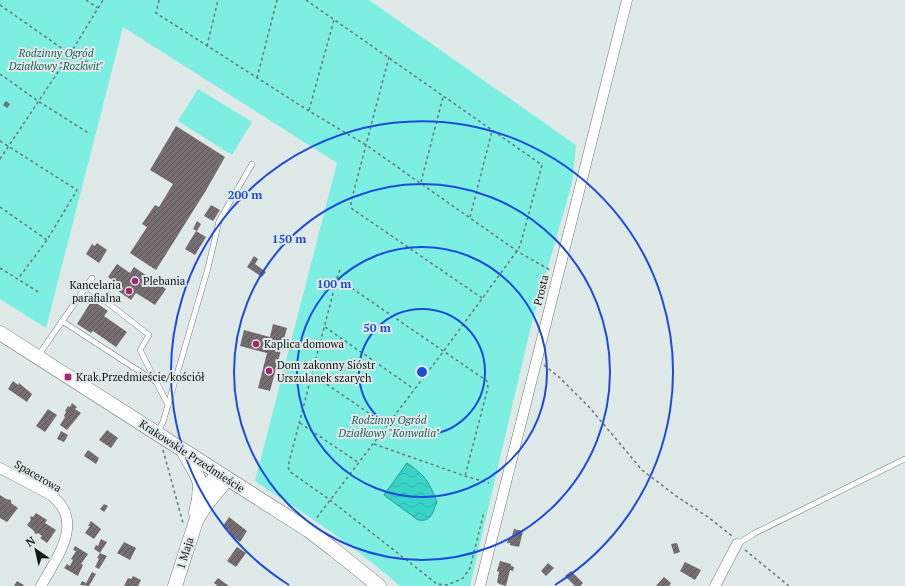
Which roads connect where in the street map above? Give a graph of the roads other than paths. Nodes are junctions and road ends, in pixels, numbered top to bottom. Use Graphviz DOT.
graph roads {
  1 [pos="626,0"];
  2 [pos="252,164"];
  3 [pos="92,278"];
  4 [pos="86,286"];
  5 [pos="62,321"];
  6 [pos="0,333"];
  7 [pos="37,357"];
  8 [pos="157,382"];
  9 [pos="168,405"];
  10 [pos="157,433"];
  11 [pos="183,451"];
  12 [pos="905,460"];
  13 [pos="0,468"];
  14 [pos="223,477"];
  15 [pos="199,500"];
  16 [pos="190,523"];
  17 [pos="738,543"];
  18 [pos="41,586"];
  19 [pos="175,586"];
  20 [pos="379,586"];
  21 [pos="480,586"];
  22 [pos="715,586"];
  1 -- 21 [label="street, Prosta"];
  2 -- 9 [label="lane"];
  3 -- 4 [label="lane"];
  4 -- 5 [label="lane"];
  4 -- 8 [label="lane"];
  5 -- 7 [label="lane"];
  5 -- 8 [label="lane"];
  6 -- 7 [label="main road, Krakowskie Przedmieście"];
  7 -- 10 [label="main road, Krakowskie Przedmieście"];
  8 -- 9 [label="lane"];
  9 -- 10 [label="lane"];
  10 -- 11 [label="main road, Krakowskie Przedmieście"];
  11 -- 14 [label="main road, Krakowskie Przedmieście"];
  11 -- 15 [label="main road, 1 Maja"];
  12 -- 17 [label="lane"];
  13 -- 18 [label="street, Spacerowa"];
  14 -- 15 [label="main road, 1 Maja"];
  14 -- 16 [label="main road, 1 Maja"];
  14 -- 20 [label="main road, Krakowskie Przedmieście"];
  15 -- 16 [label="main road, 1 Maja"];
  16 -- 19 [label="main road, 1 Maja"];
  17 -- 22 [label="street"];
}
